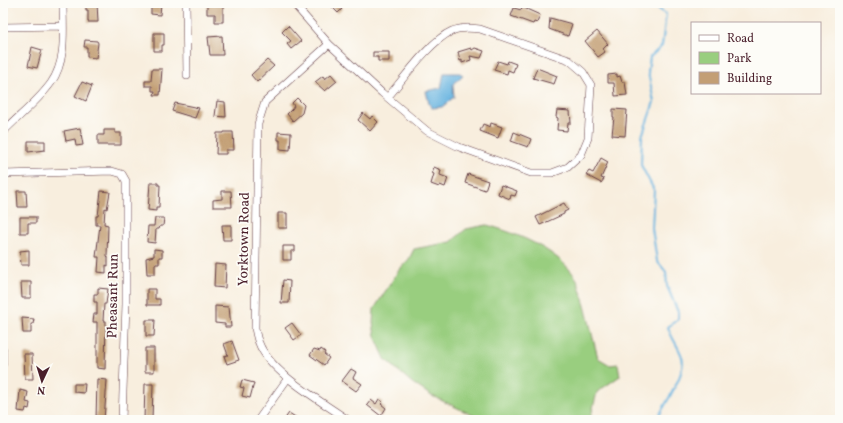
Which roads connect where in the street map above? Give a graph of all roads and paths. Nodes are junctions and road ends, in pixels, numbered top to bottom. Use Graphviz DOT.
graph roads {
  1 [pos="63,3"];
  2 [pos="186,3"];
  3 [pos="293,3"];
  4 [pos="63,26"];
  5 [pos="3,27"];
  6 [pos="329,44"];
  7 [pos="187,76"];
  8 [pos="388,97"];
  9 [pos="3,134"];
  10 [pos="3,174"];
  11 [pos="3,350"];
  12 [pos="3,363"];
  13 [pos="288,378"];
  14 [pos="122,420"];
  15 [pos="258,420"];
  16 [pos="348,420"];
  1 -- 4 [label="street"];
  2 -- 7 [label="street"];
  3 -- 6 [label="street"];
  4 -- 5 [label="street"];
  4 -- 9 [label="street"];
  6 -- 8 [label="street"];
  6 -- 13 [label="street, Yorktown Road"];
  8 -- 8 [label="street"];
  10 -- 14 [label="street, Pheasant Run"];
  11 -- 12 [label="street"];
  13 -- 15 [label="street"];
  13 -- 16 [label="street, Yorktown Road"];
}
